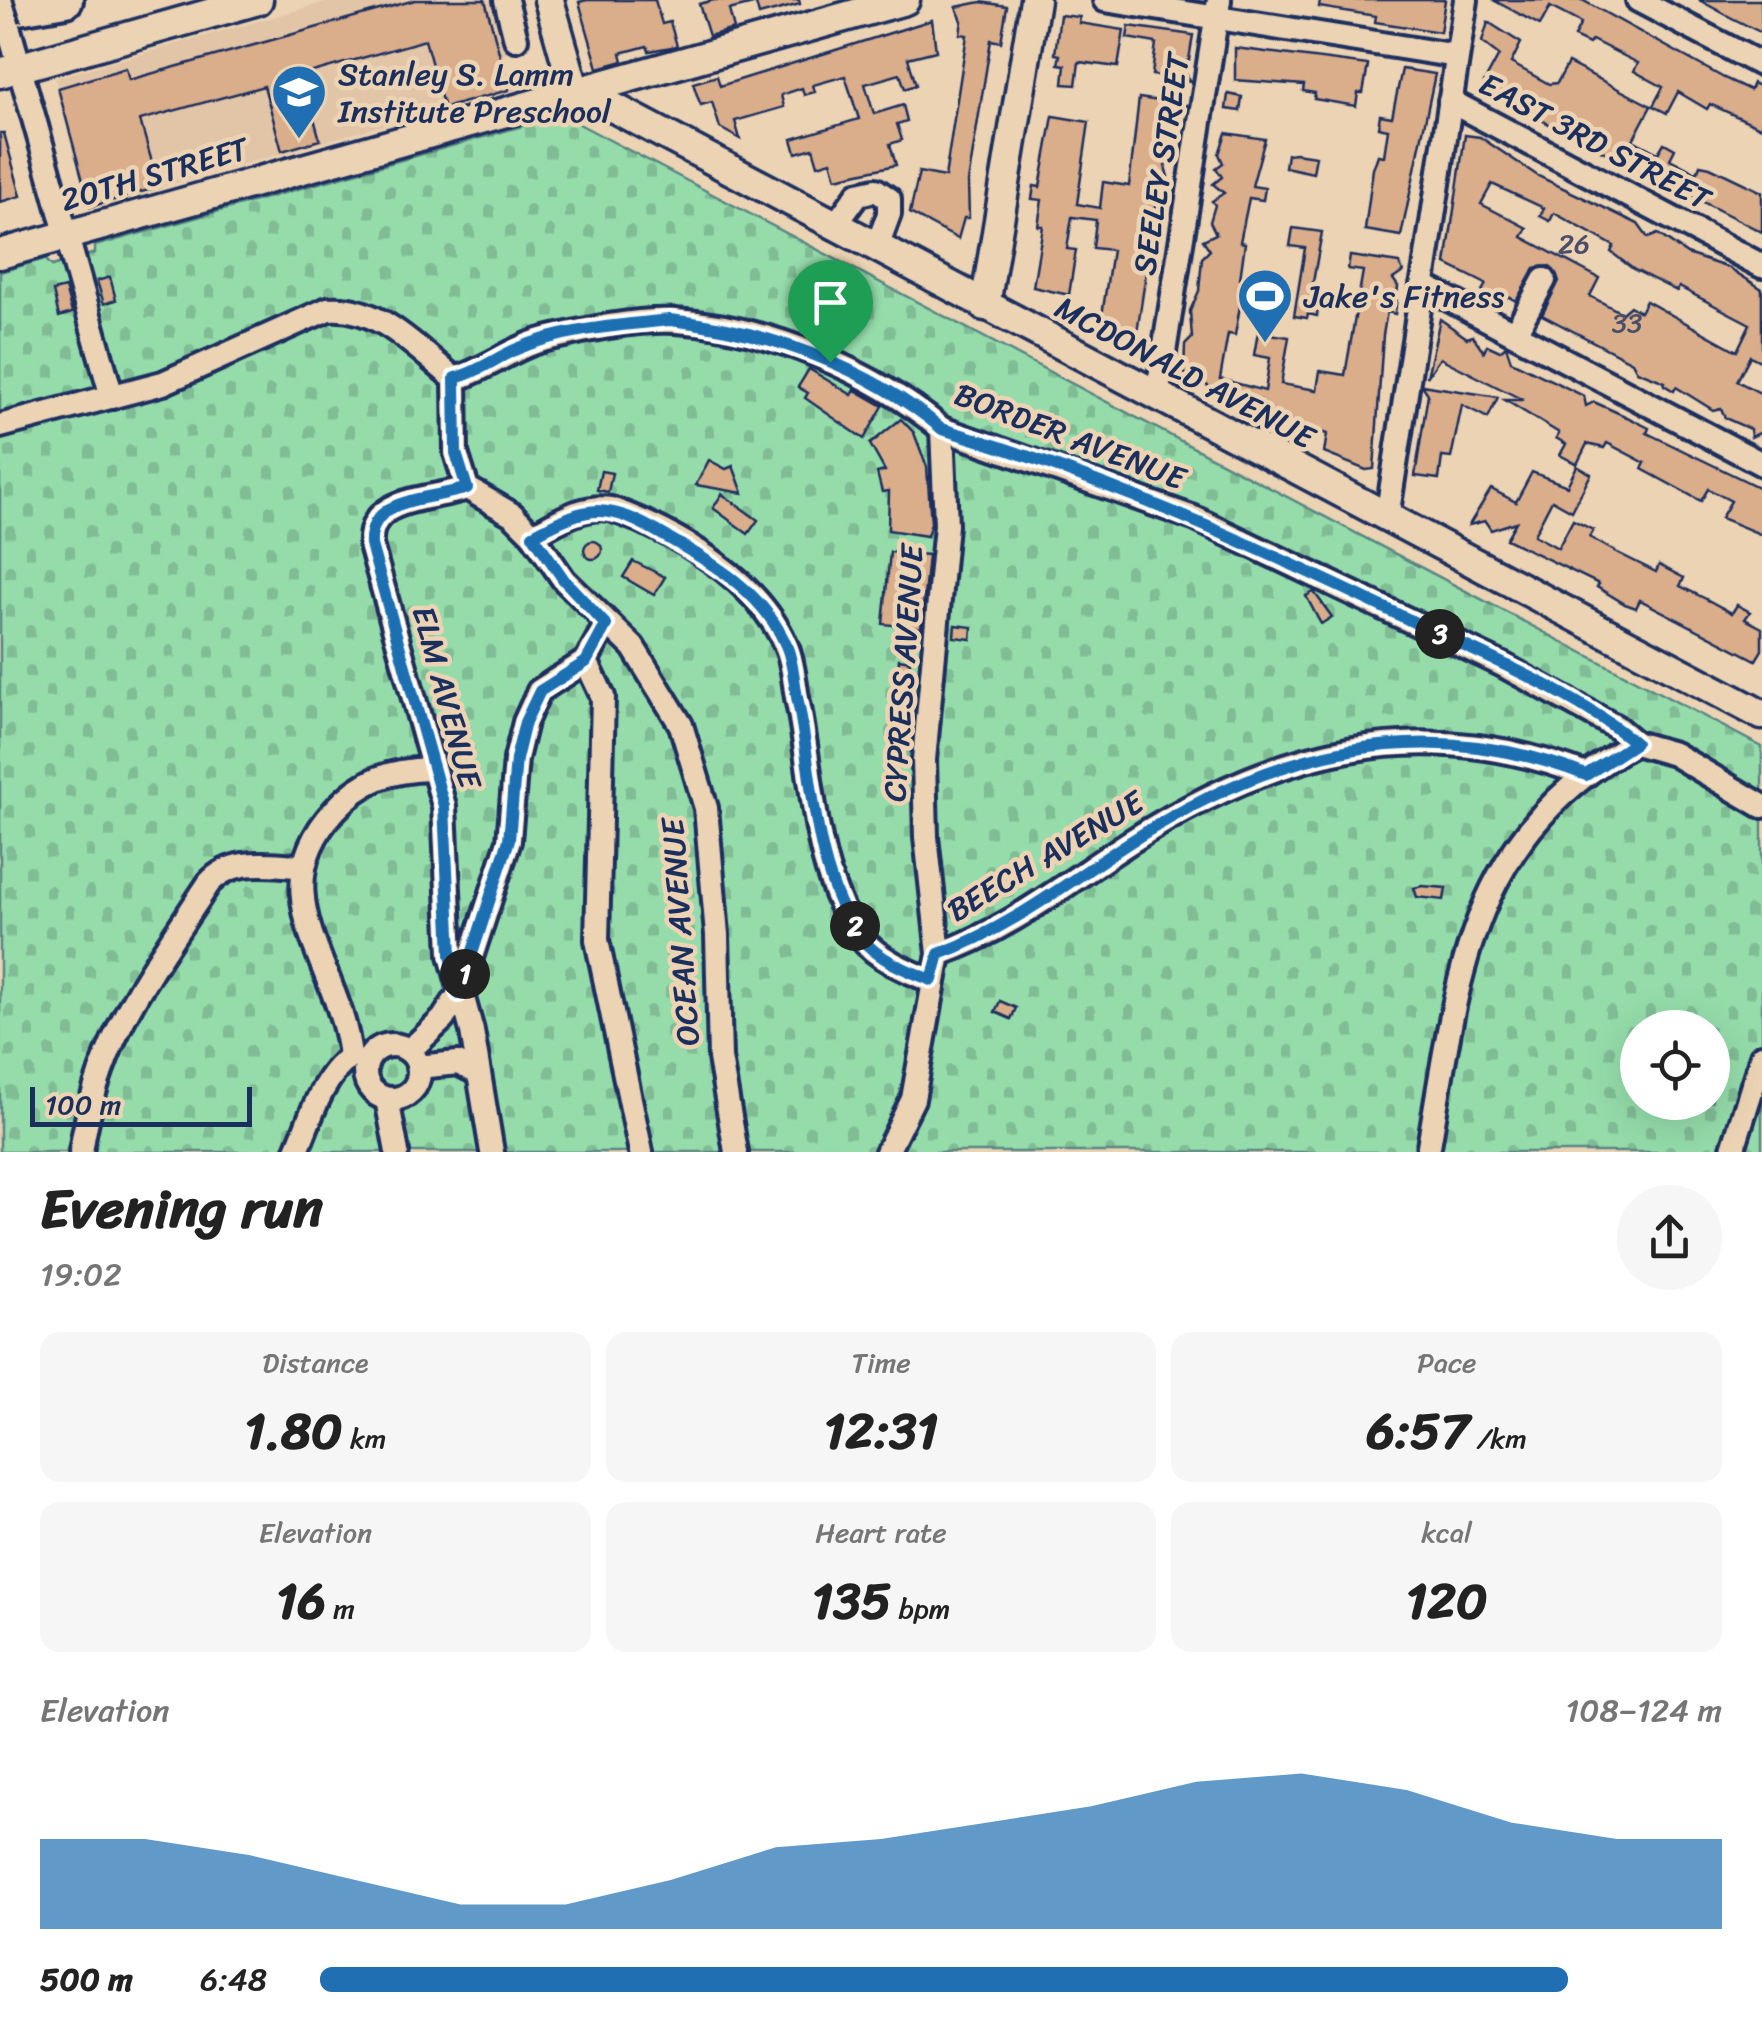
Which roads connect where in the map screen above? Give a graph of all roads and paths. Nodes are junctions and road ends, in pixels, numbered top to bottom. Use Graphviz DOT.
graph roads {
  1 [pos="0,0"];
  2 [pos="66,0"];
  3 [pos="258,0"];
  4 [pos="506,0"];
  5 [pos="549,0"];
  6 [pos="905,0"];
  7 [pos="1034,0"];
  8 [pos="1105,0"];
  9 [pos="1466,0"];
  10 [pos="1638,0"];
  11 [pos="1218,9"];
  12 [pos="4,19"];
  13 [pos="516,39"];
  14 [pos="1457,56"];
  15 [pos="1762,66"];
  16 [pos="10,70"];
  17 [pos="575,92"];
  18 [pos="1450,101"];
  19 [pos="834,227"];
  20 [pos="67,236"];
  21 [pos="876,249"];
  22 [pos="0,254"];
  23 [pos="1762,266"];
  24 [pos="1544,280"];
  25 [pos="1422,285"];
  26 [pos="984,306"];
  27 [pos="1515,334"];
  28 [pos="455,378"];
  29 [pos="112,397"];
  30 [pos="1157,397"];
  31 [pos="0,426"];
  32 [pos="942,429"];
  33 [pos="1762,464"];
  34 [pos="467,488"];
  35 [pos="1386,518"];
  36 [pos="533,535"];
  37 [pos="606,625"];
  38 [pos="586,662"];
  39 [pos="1762,716"];
  40 [pos="1635,743"];
  41 [pos="431,769"];
  42 [pos="1586,775"];
  43 [pos="1762,806"];
  44 [pos="302,866"];
  45 [pos="939,954"];
  46 [pos="932,980"];
  47 [pos="459,994"];
  48 [pos="1762,1056"];
  49 [pos="413,1059"];
  50 [pos="358,1062"];
  51 [pos="478,1073"];
  52 [pos="386,1099"];
  53 [pos="81,1152"];
  54 [pos="296,1152"];
  55 [pos="398,1152"];
  56 [pos="492,1152"];
  57 [pos="641,1152"];
  58 [pos="736,1152"];
  59 [pos="887,1152"];
  60 [pos="1428,1152"];
  61 [pos="1732,1152"];
  1 -- 12 [label="street, bridge"];
  2 -- 12 [label="highway"];
  3 -- 16 [label="main road"];
  4 -- 13 [label="street"];
  5 -- 17 [label="main road"];
  6 -- 17 [label="main road, 20TH STREET"];
  7 -- 26 [label="main road"];
  8 -- 11 [label="street"];
  9 -- 14 [label="street"];
  10 -- 15 [label="street"];
  11 -- 14 [label="street"];
  11 -- 30 [label="street, SEELEY STREET"];
  12 -- 16 [label="street"];
  14 -- 18 [label="street"];
  16 -- 20 [label="street"];
  17 -- 19 [label="main road, MCDONALD AVENUE"];
  17 -- 20 [label="main road, 20TH STREET"];
  18 -- 23 [label="street, EAST 3RD STREET"];
  18 -- 25 [label="street"];
  19 -- 21 [label="main road, MCDONALD AVENUE"];
  19 -- 21 [label="street"];
  20 -- 22 [label="main road, 20TH STREET"];
  20 -- 29 [label="street"];
  21 -- 26 [label="main road, MCDONALD AVENUE"];
  24 -- 27 [label="street"];
  25 -- 27 [label="street"];
  25 -- 35 [label="street"];
  26 -- 30 [label="main road, MCDONALD AVENUE"];
  27 -- 33 [label="street"];
  28 -- 29 [label="street"];
  28 -- 32 [label="street, BORDER AVENUE"];
  28 -- 34 [label="street"];
  29 -- 31 [label="street"];
  30 -- 35 [label="main road, MCDONALD AVENUE"];
  32 -- 40 [label="street, BORDER AVENUE"];
  32 -- 45 [label="street, CYPRESS AVENUE"];
  34 -- 36 [label="street, OCEAN AVENUE"];
  34 -- 41 [label="street, ELM AVENUE"];
  35 -- 39 [label="main road, MCDONALD AVENUE"];
  36 -- 37 [label="street, OCEAN AVENUE"];
  36 -- 46 [label="street"];
  37 -- 38 [label="street"];
  37 -- 58 [label="street, OCEAN AVENUE"];
  38 -- 47 [label="street"];
  38 -- 57 [label="street"];
  40 -- 42 [label="street"];
  40 -- 43 [label="street, BORDER AVENUE"];
  41 -- 44 [label="street"];
  41 -- 47 [label="street, ELM AVENUE"];
  42 -- 45 [label="street, BEECH AVENUE"];
  42 -- 60 [label="street"];
  44 -- 50 [label="street"];
  44 -- 53 [label="street"];
  45 -- 46 [label="street, CYPRESS AVENUE"];
  46 -- 59 [label="street, CYPRESS AVENUE"];
  47 -- 49 [label="street"];
  47 -- 51 [label="street, ELM AVENUE"];
  48 -- 61 [label="street"];
  49 -- 50 [label="street"];
  49 -- 51 [label="street"];
  49 -- 52 [label="street"];
  50 -- 52 [label="street"];
  50 -- 54 [label="street"];
  51 -- 56 [label="street, ELM AVENUE"];
  52 -- 55 [label="street"];
}
